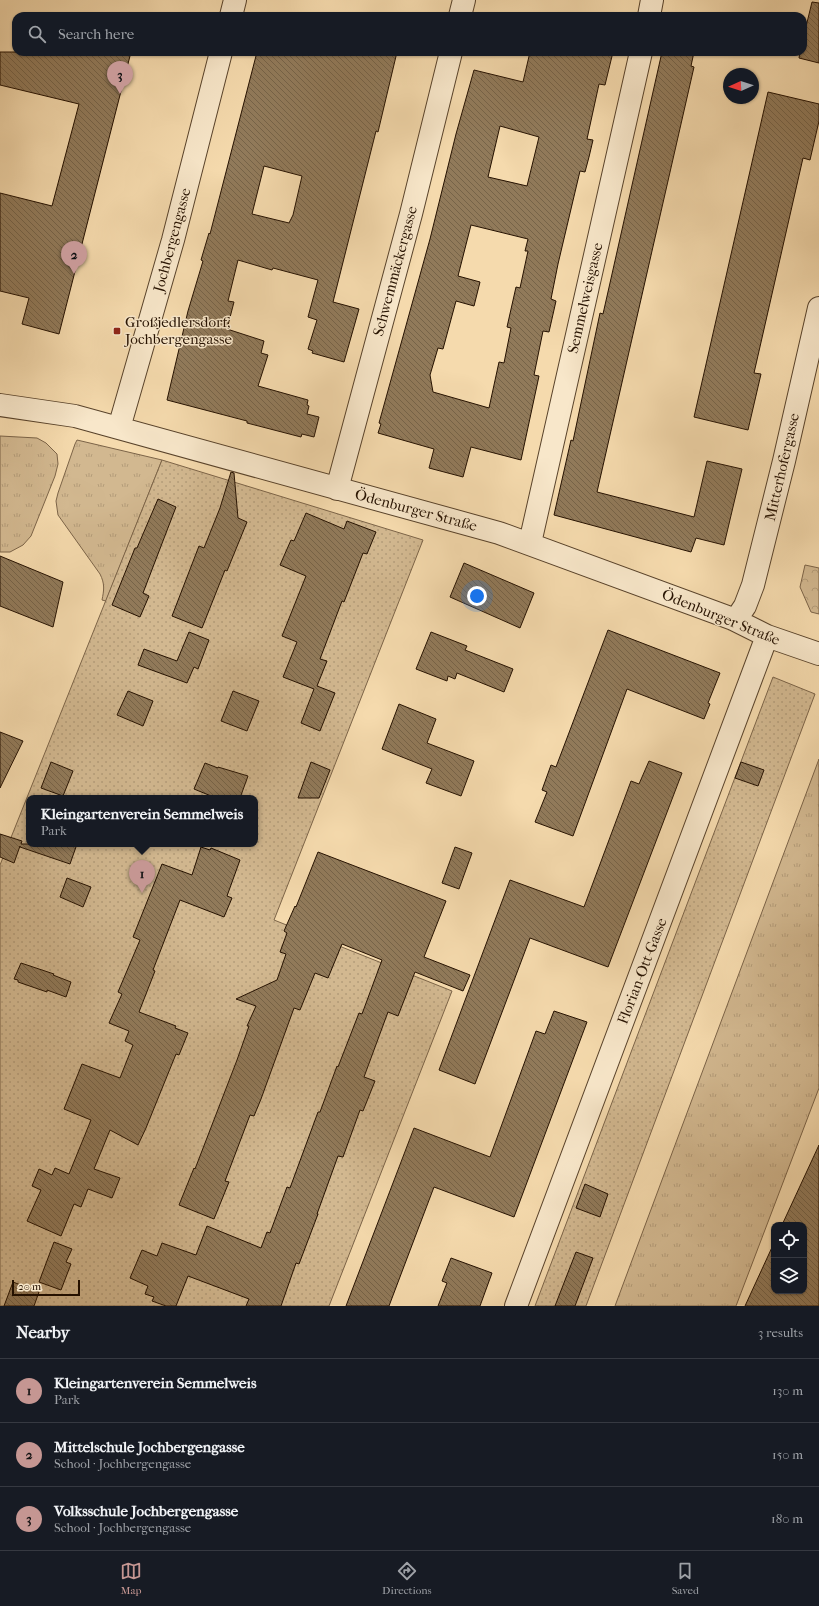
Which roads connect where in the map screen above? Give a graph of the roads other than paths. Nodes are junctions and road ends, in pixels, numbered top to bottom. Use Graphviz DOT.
graph roads {
  1 [pos="235,0"];
  2 [pos="464,0"];
  3 [pos="652,0"];
  4 [pos="232,12"];
  5 [pos="461,12"];
  6 [pos="650,12"];
  7 [pos="220,56"];
  8 [pos="451,56"];
  9 [pos="640,56"];
  10 [pos="819,308"];
  11 [pos="0,405"];
  12 [pos="119,428"];
  13 [pos="338,489"];
  14 [pos="530,543"];
  15 [pos="733,619"];
  16 [pos="767,636"];
  17 [pos="819,654"];
  18 [pos="516,1306"];
  1 -- 4 [label="street"];
  2 -- 5 [label="street"];
  3 -- 6 [label="street"];
  7 -- 12 [label="street, Jochbergengasse"];
  8 -- 13 [label="street, Schwemmäckergasse"];
  9 -- 14 [label="street, Semmelweisgasse"];
  10 -- 15 [label="street, Mitterhofergasse"];
  11 -- 12 [label="street, Ödenburger Straße"];
  12 -- 13 [label="street, Ödenburger Straße"];
  13 -- 14 [label="street, Ödenburger Straße"];
  14 -- 15 [label="street, Ödenburger Straße"];
  15 -- 16 [label="street, Ödenburger Straße"];
  16 -- 17 [label="street, Ödenburger Straße"];
  16 -- 18 [label="street, Florian-Ott-Gasse"];
}
